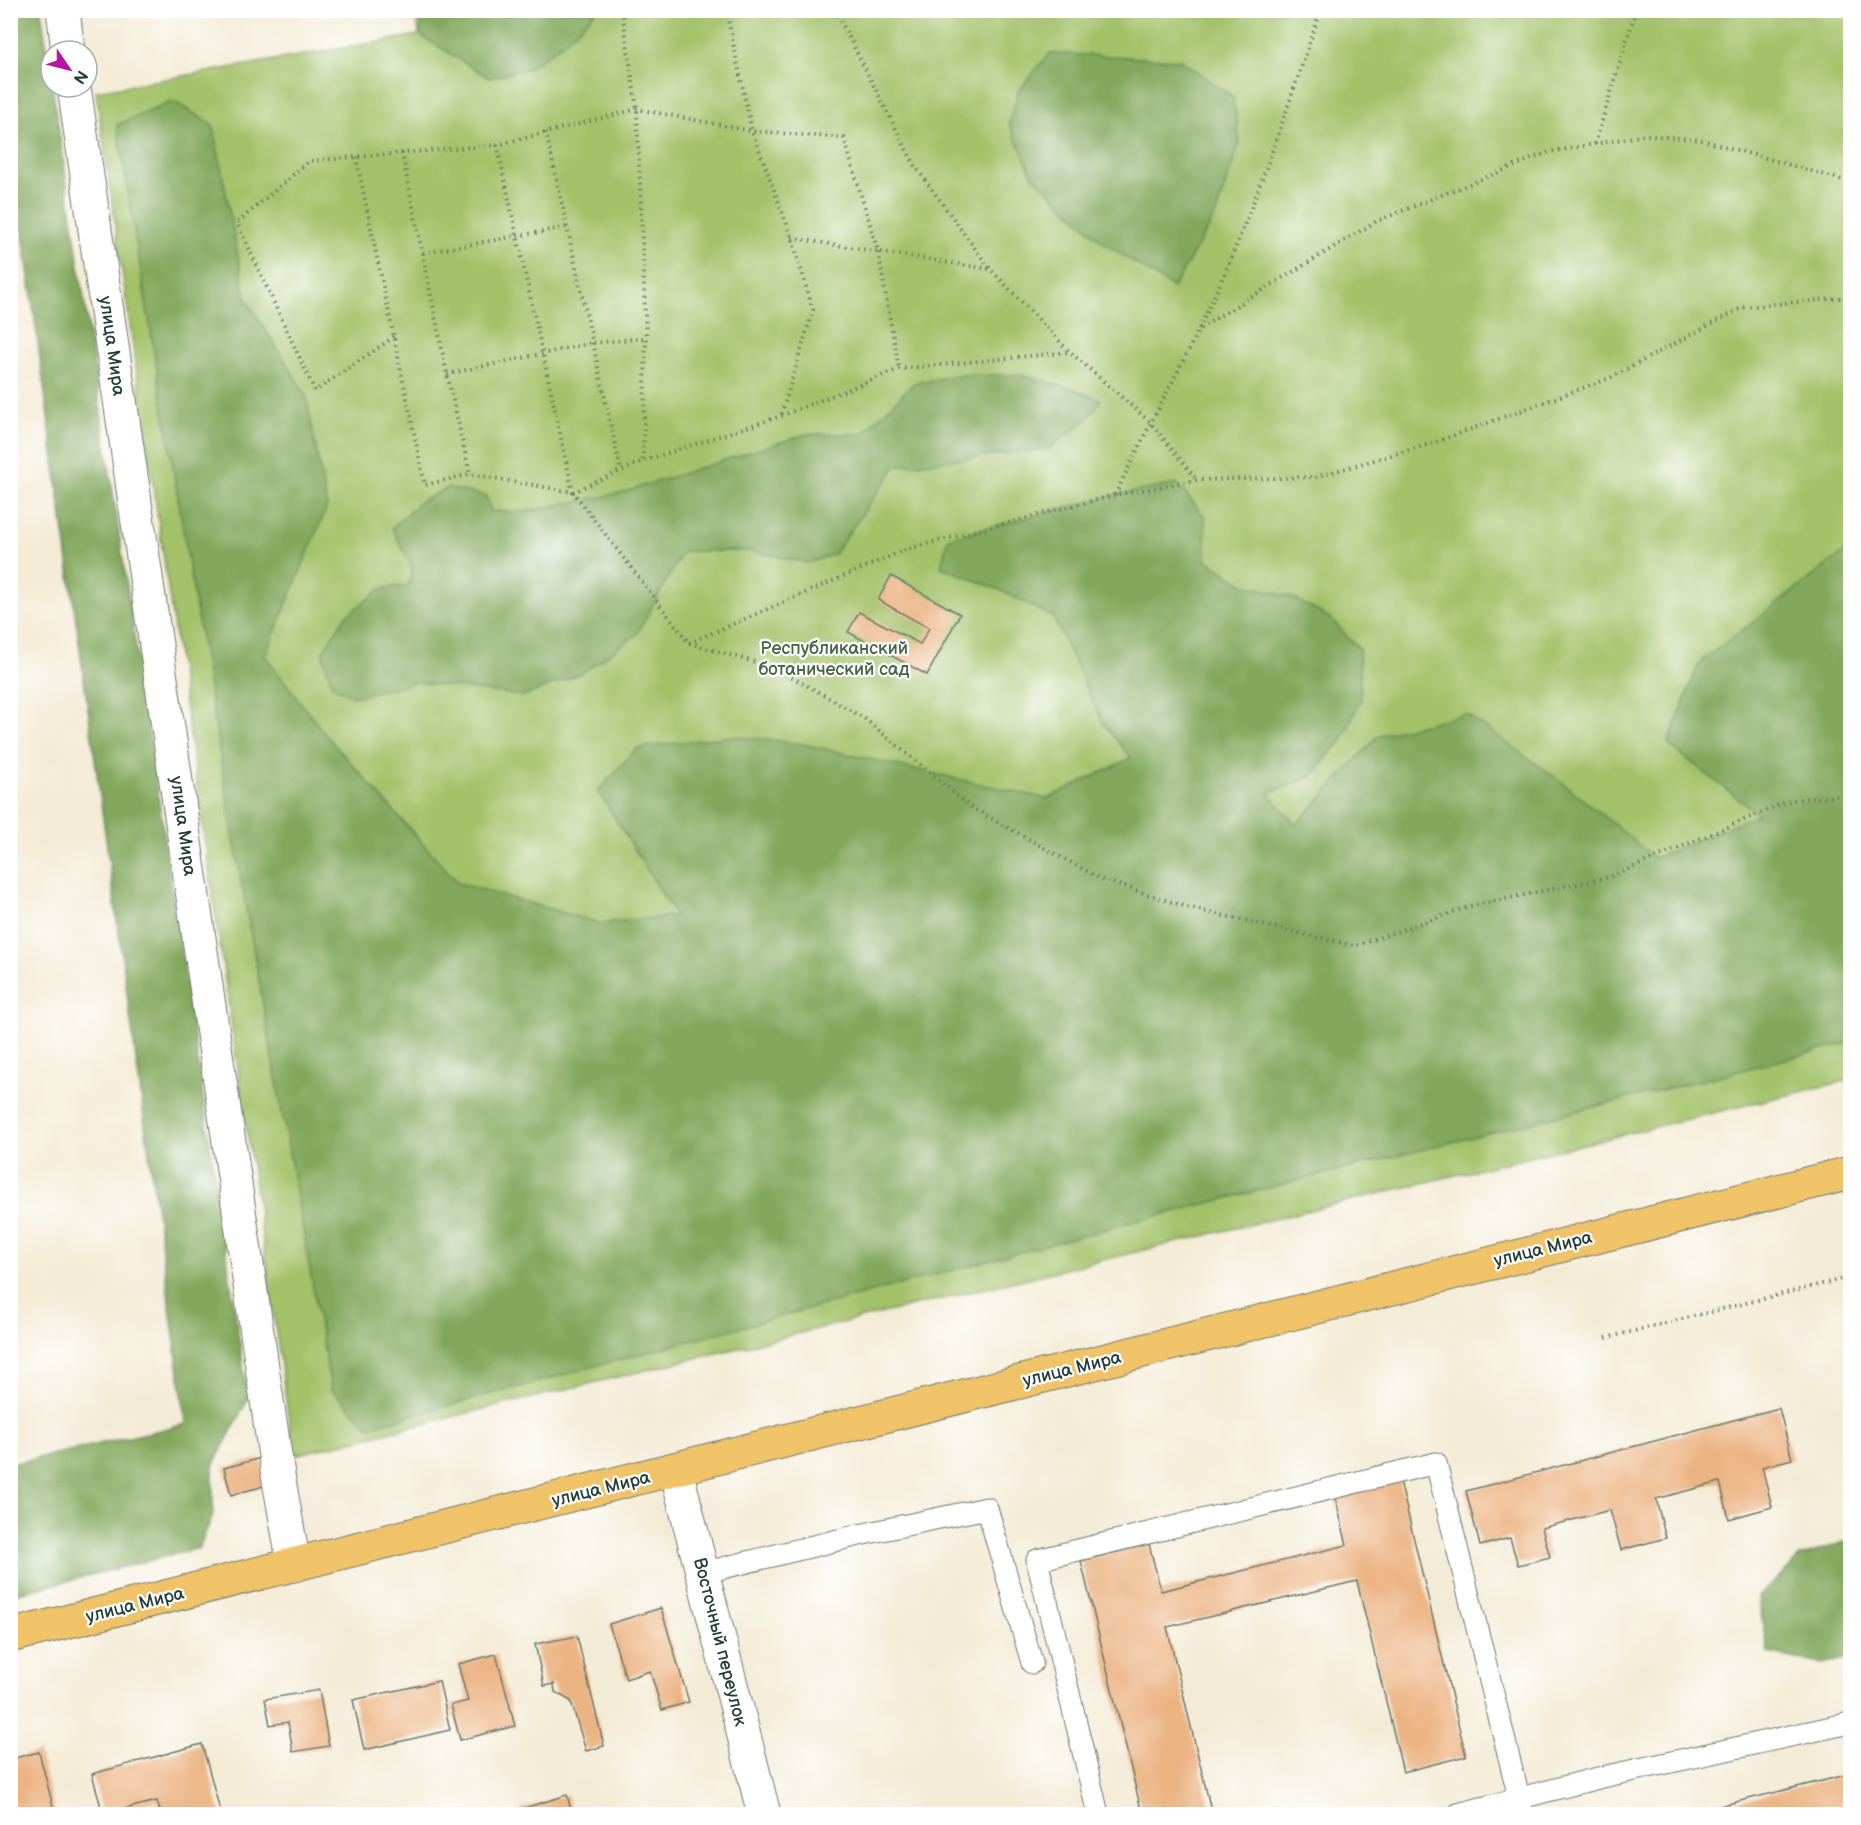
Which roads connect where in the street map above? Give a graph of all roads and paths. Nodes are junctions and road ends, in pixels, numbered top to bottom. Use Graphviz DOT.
graph roads {
  1 [pos="63,10"];
  2 [pos="622,10"];
  3 [pos="726,10"];
  4 [pos="835,10"];
  5 [pos="1321,10"];
  6 [pos="1636,10"];
  7 [pos="67,39"];
  8 [pos="76,99"];
  9 [pos="637,109"];
  10 [pos="752,131"];
  11 [pos="546,132"];
  12 [pos="1595,144"];
  13 [pos="497,145"];
  14 [pos="402,153"];
  15 [pos="356,157"];
  16 [pos="1851,182"];
  17 [pos="567,227"];
  18 [pos="518,236"];
  19 [pos="792,238"];
  20 [pos="878,251"];
  21 [pos="423,254"];
  22 [pos="990,269"];
  23 [pos="1851,297"];
  24 [pos="1200,328"];
  25 [pos="394,336"];
  26 [pos="646,338"];
  27 [pos="592,343"];
  28 [pos="1070,352"];
  29 [pos="543,354"];
  30 [pos="899,369"];
  31 [pos="447,374"];
  32 [pos="781,416"];
  33 [pos="1150,422"];
  34 [pos="643,461"];
  35 [pos="621,471"];
  36 [pos="470,474"];
  37 [pos="1197,480"];
  38 [pos="573,492"];
  39 [pos="1115,495"];
  40 [pos="689,643"];
  41 [pos="1851,795"];
  42 [pos="1851,1173"];
  43 [pos="1851,1277"];
  44 [pos="1606,1338"];
  45 [pos="676,1470"];
  46 [pos="294,1565"];
  47 [pos="702,1573"];
  48 [pos="10,1636"];
  49 [pos="1032,1663"];
  50 [pos="1851,1723"];
  51 [pos="1521,1807"];
  52 [pos="764,1815"];
  53 [pos="1098,1815"];
  54 [pos="1458,1815"];
  1 -- 7 [label="street"];
  2 -- 9 [label="path"];
  3 -- 10 [label="path"];
  4 -- 22 [label="path"];
  5 -- 24 [label="path"];
  6 -- 12 [label="path"];
  8 -- 46 [label="street, улица Мира"];
  9 -- 10 [label="path"];
  9 -- 11 [label="path"];
  9 -- 26 [label="path"];
  10 -- 19 [label="path"];
  10 -- 20 [label="path"];
  11 -- 13 [label="path"];
  11 -- 17 [label="path"];
  12 -- 16 [label="path"];
  12 -- 24 [label="path"];
  13 -- 14 [label="path"];
  13 -- 18 [label="path"];
  14 -- 15 [label="path"];
  14 -- 21 [label="path"];
  15 -- 25 [label="path"];
  15 -- 25 [label="path"];
  17 -- 18 [label="path"];
  17 -- 27 [label="path"];
  18 -- 21 [label="path"];
  18 -- 29 [label="path"];
  19 -- 20 [label="path"];
  19 -- 32 [label="path"];
  20 -- 22 [label="path"];
  20 -- 30 [label="path"];
  21 -- 31 [label="path"];
  22 -- 28 [label="path"];
  23 -- 37 [label="path"];
  24 -- 33 [label="path"];
  25 -- 36 [label="path"];
  26 -- 27 [label="path"];
  26 -- 34 [label="path"];
  27 -- 29 [label="path"];
  27 -- 35 [label="path"];
  28 -- 30 [label="path"];
  28 -- 33 [label="path"];
  29 -- 31 [label="path"];
  29 -- 38 [label="path"];
  30 -- 32 [label="path"];
  31 -- 36 [label="path"];
  32 -- 34 [label="path"];
  33 -- 37 [label="path"];
  33 -- 39 [label="path"];
  34 -- 35 [label="path"];
  35 -- 38 [label="path"];
  36 -- 38 [label="path"];
  37 -- 39 [label="path"];
  38 -- 40 [label="path"];
  39 -- 40 [label="path"];
  40 -- 41 [label="path"];
  42 -- 45 [label="main road, улица Мира"];
  43 -- 44 [label="path"];
  45 -- 46 [label="main road, улица Мира"];
  45 -- 47 [label="street, Восточный переулок"];
  46 -- 48 [label="main road, улица Мира"];
  47 -- 49 [label="lane"];
  47 -- 52 [label="street, Восточный переулок"];
  50 -- 51 [label="lane"];
  51 -- 53 [label="lane"];
  51 -- 54 [label="lane"];
}
